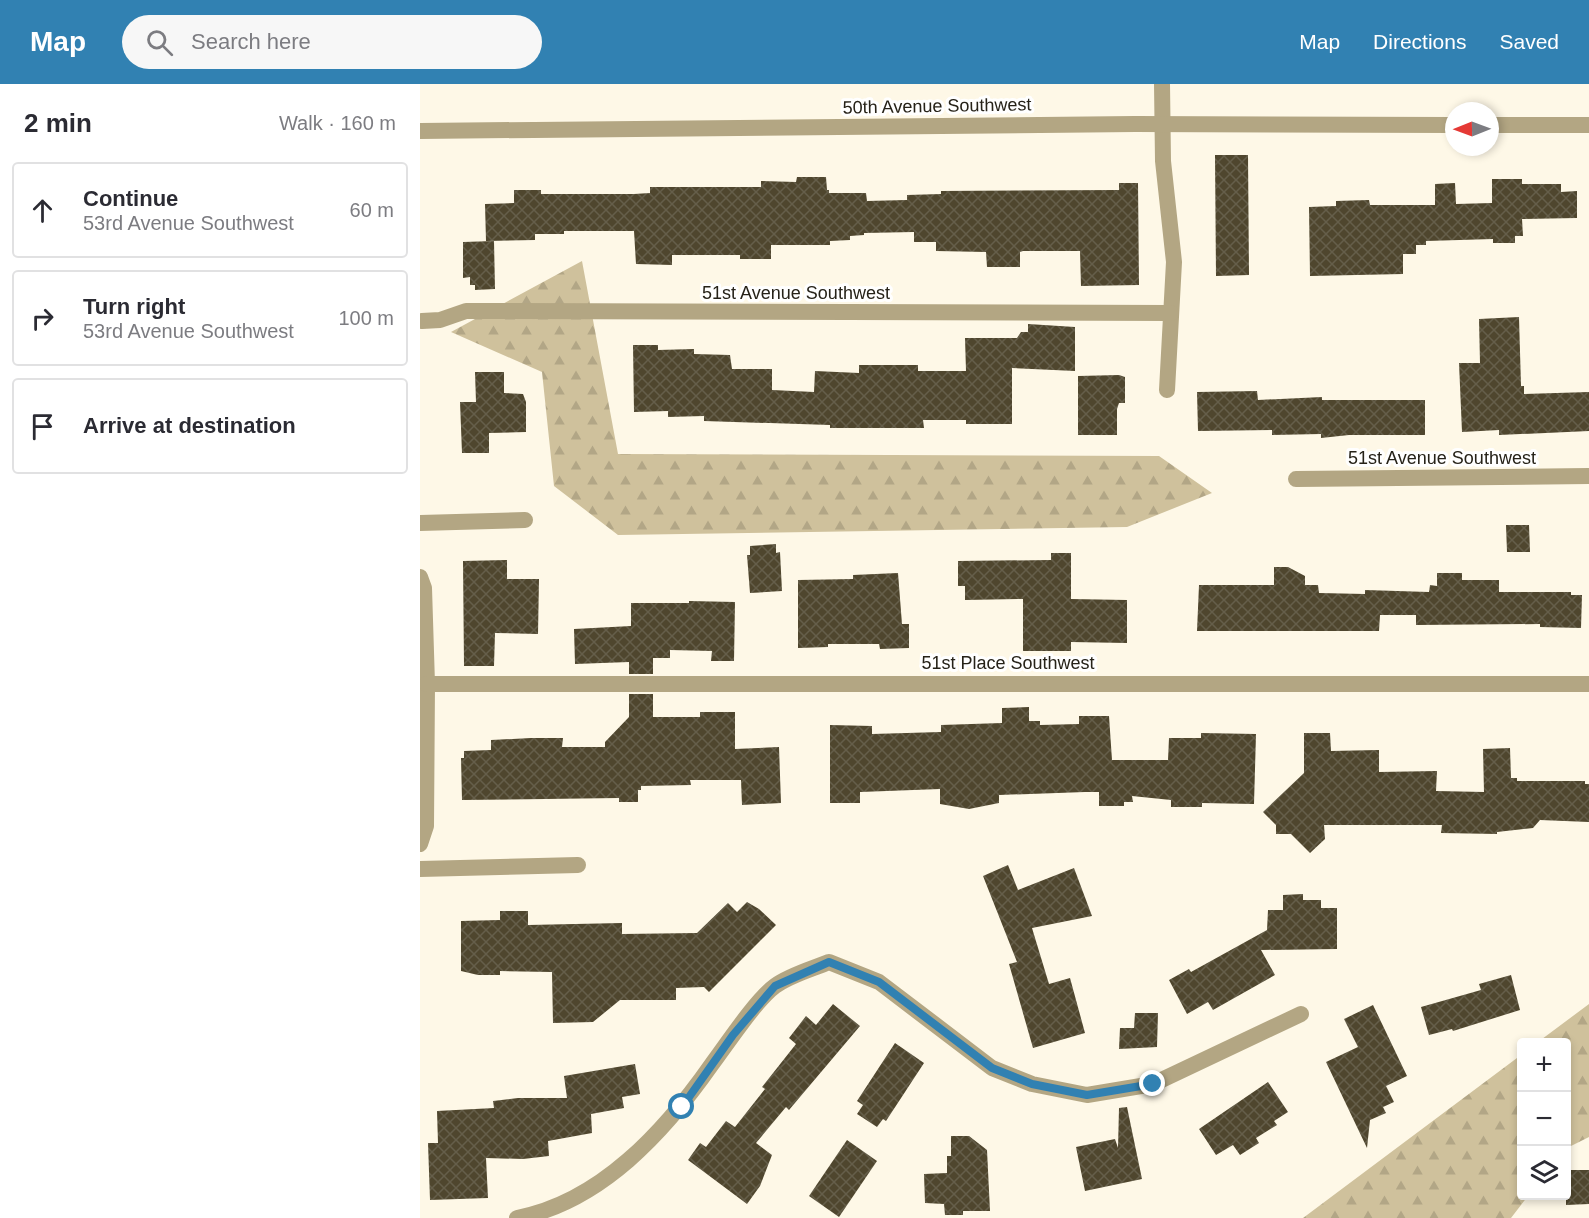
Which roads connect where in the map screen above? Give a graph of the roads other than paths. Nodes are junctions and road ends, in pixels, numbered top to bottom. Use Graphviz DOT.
graph roads {
  1 [pos="1162,84"];
  2 [pos="1162,124"];
  3 [pos="1445,125"];
  4 [pos="1499,125"];
  5 [pos="1589,125"];
  6 [pos="420,131"];
  7 [pos="1171,313"];
  8 [pos="422,321"];
  9 [pos="1167,390"];
  10 [pos="1589,476"];
  11 [pos="1296,479"];
  12 [pos="525,520"];
  13 [pos="420,523"];
  14 [pos="420,577"];
  15 [pos="427,684"];
  16 [pos="1589,684"];
  17 [pos="420,844"];
  18 [pos="578,865"];
  19 [pos="420,869"];
  20 [pos="1301,1014"];
  21 [pos="517,1218"];
  1 -- 2 [label="street"];
  2 -- 3 [label="street, 50th Avenue Southwest"];
  2 -- 6 [label="street, 50th Avenue Southwest"];
  2 -- 7 [label="street"];
  4 -- 5 [label="street"];
  7 -- 8 [label="street, 51st Avenue Southwest"];
  7 -- 9 [label="street"];
  10 -- 11 [label="street, 51st Avenue Southwest"];
  12 -- 13 [label="street"];
  14 -- 15 [label="street"];
  15 -- 16 [label="street, 51st Place Southwest"];
  15 -- 17 [label="street"];
  18 -- 19 [label="street"];
  20 -- 21 [label="street"];
}
